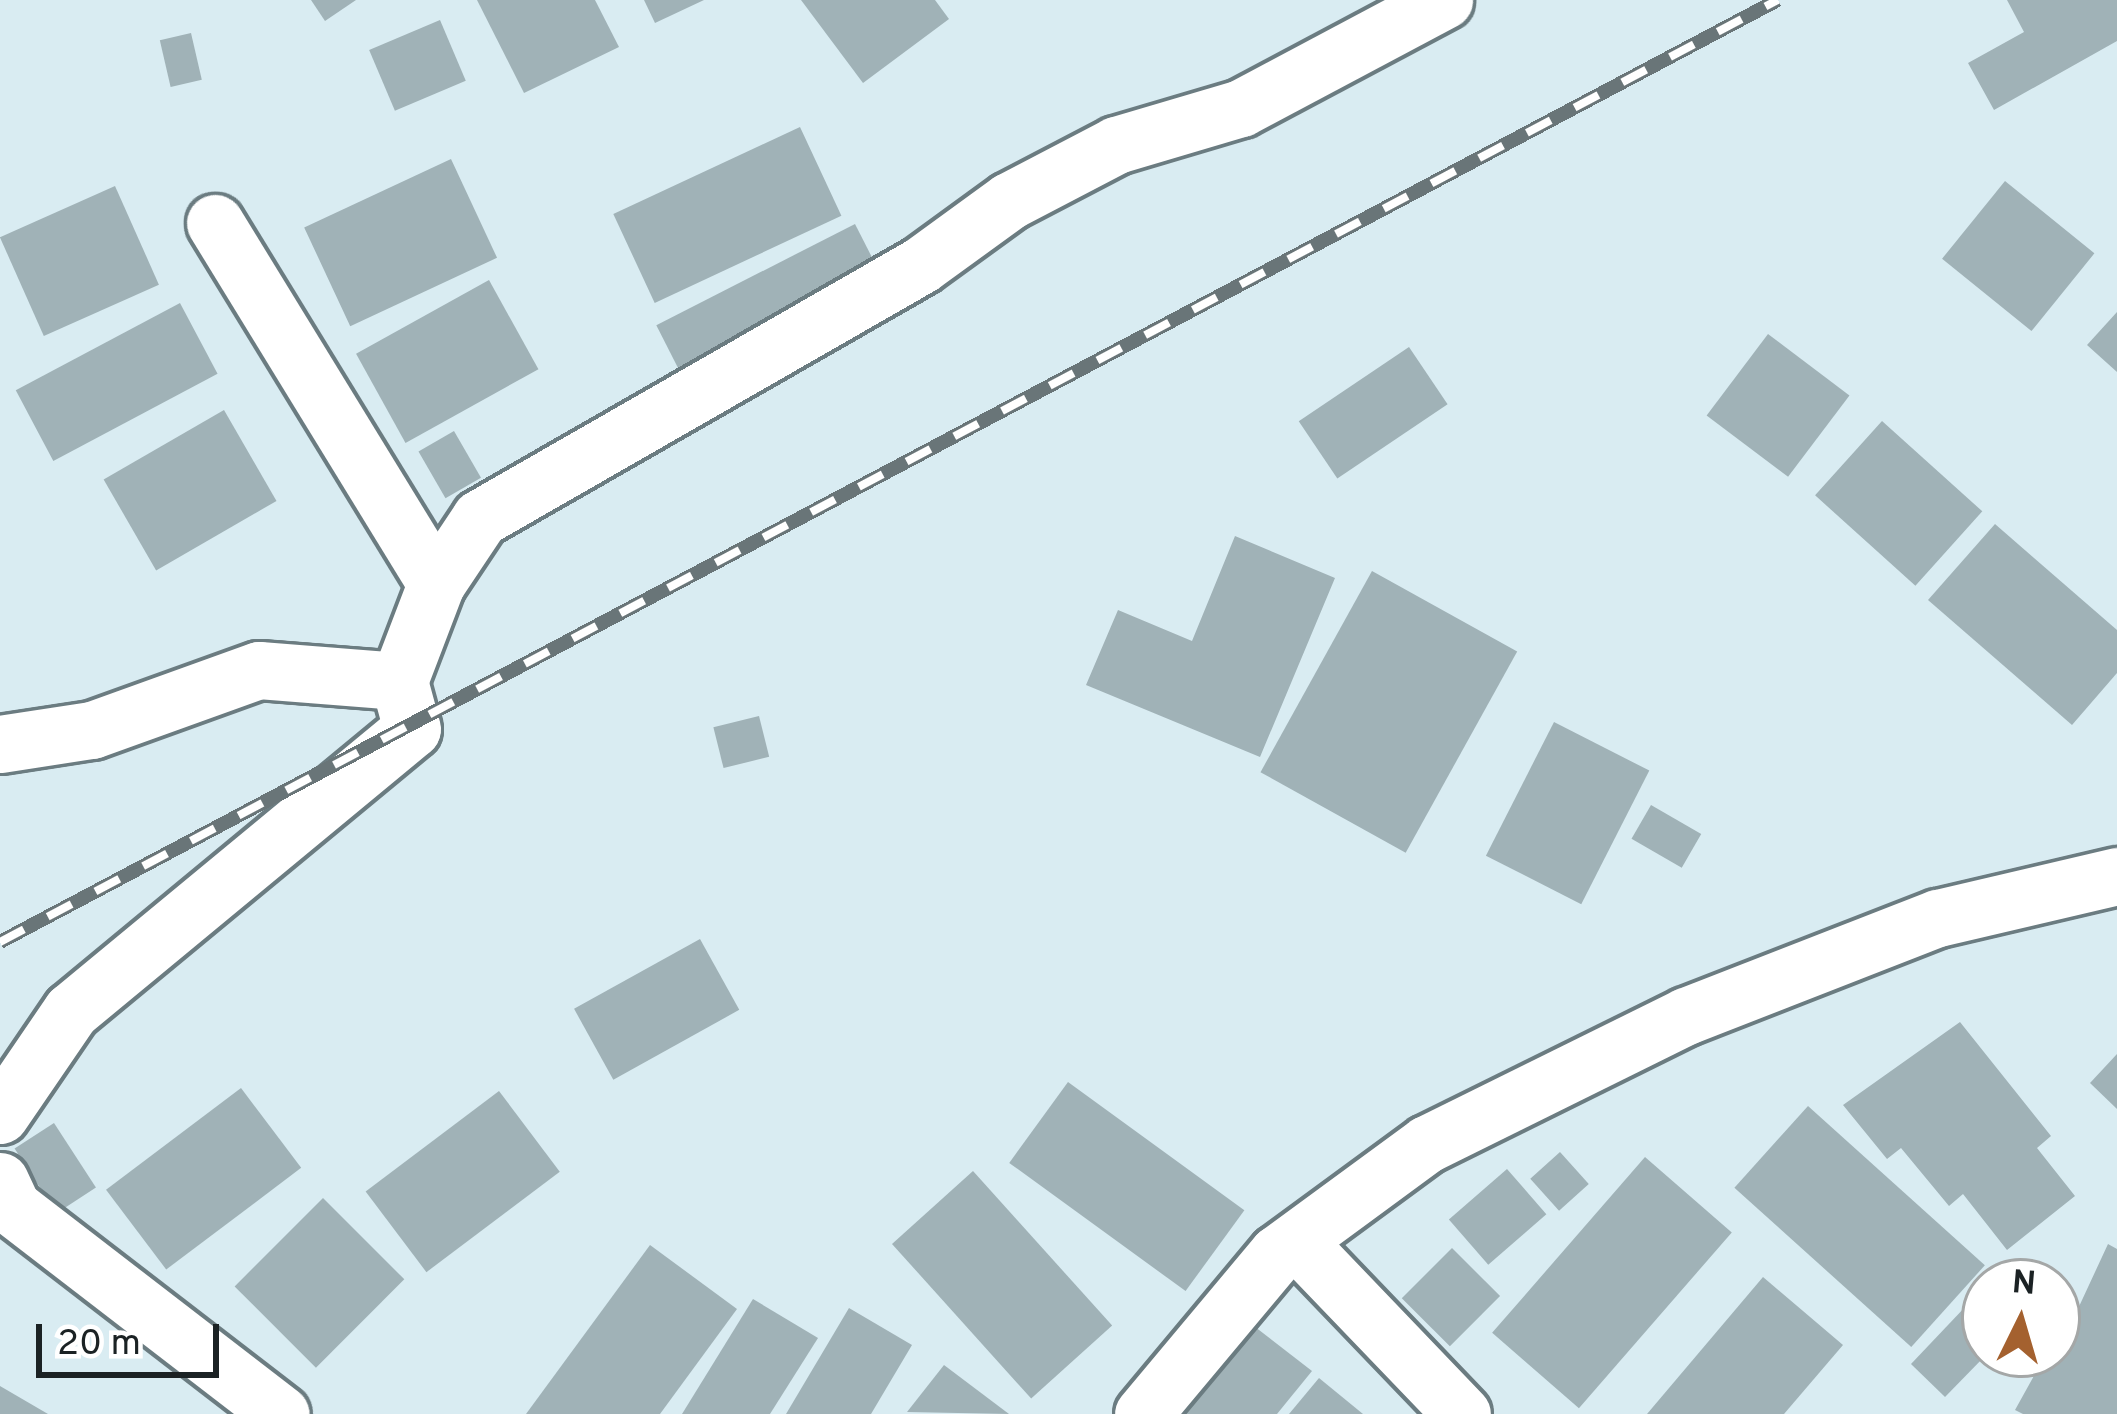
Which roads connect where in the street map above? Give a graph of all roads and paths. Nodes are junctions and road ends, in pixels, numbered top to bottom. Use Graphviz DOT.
graph roads {
  1 [pos="1444,0"];
  2 [pos="215,223"];
  3 [pos="436,584"];
  4 [pos="399,681"];
  5 [pos="0,744"];
  6 [pos="2117,876"];
  7 [pos="0,1115"];
  8 [pos="0,1181"];
  9 [pos="1300,1245"];
  10 [pos="281,1414"];
  11 [pos="1143,1414"];
  12 [pos="1462,1414"];
  1 -- 3 [label="street"];
  2 -- 3 [label="street"];
  3 -- 4 [label="street"];
  4 -- 5 [label="street"];
  4 -- 7 [label="street"];
  6 -- 9 [label="street"];
  8 -- 10 [label="street"];
  9 -- 11 [label="street"];
  9 -- 12 [label="street"];
}
